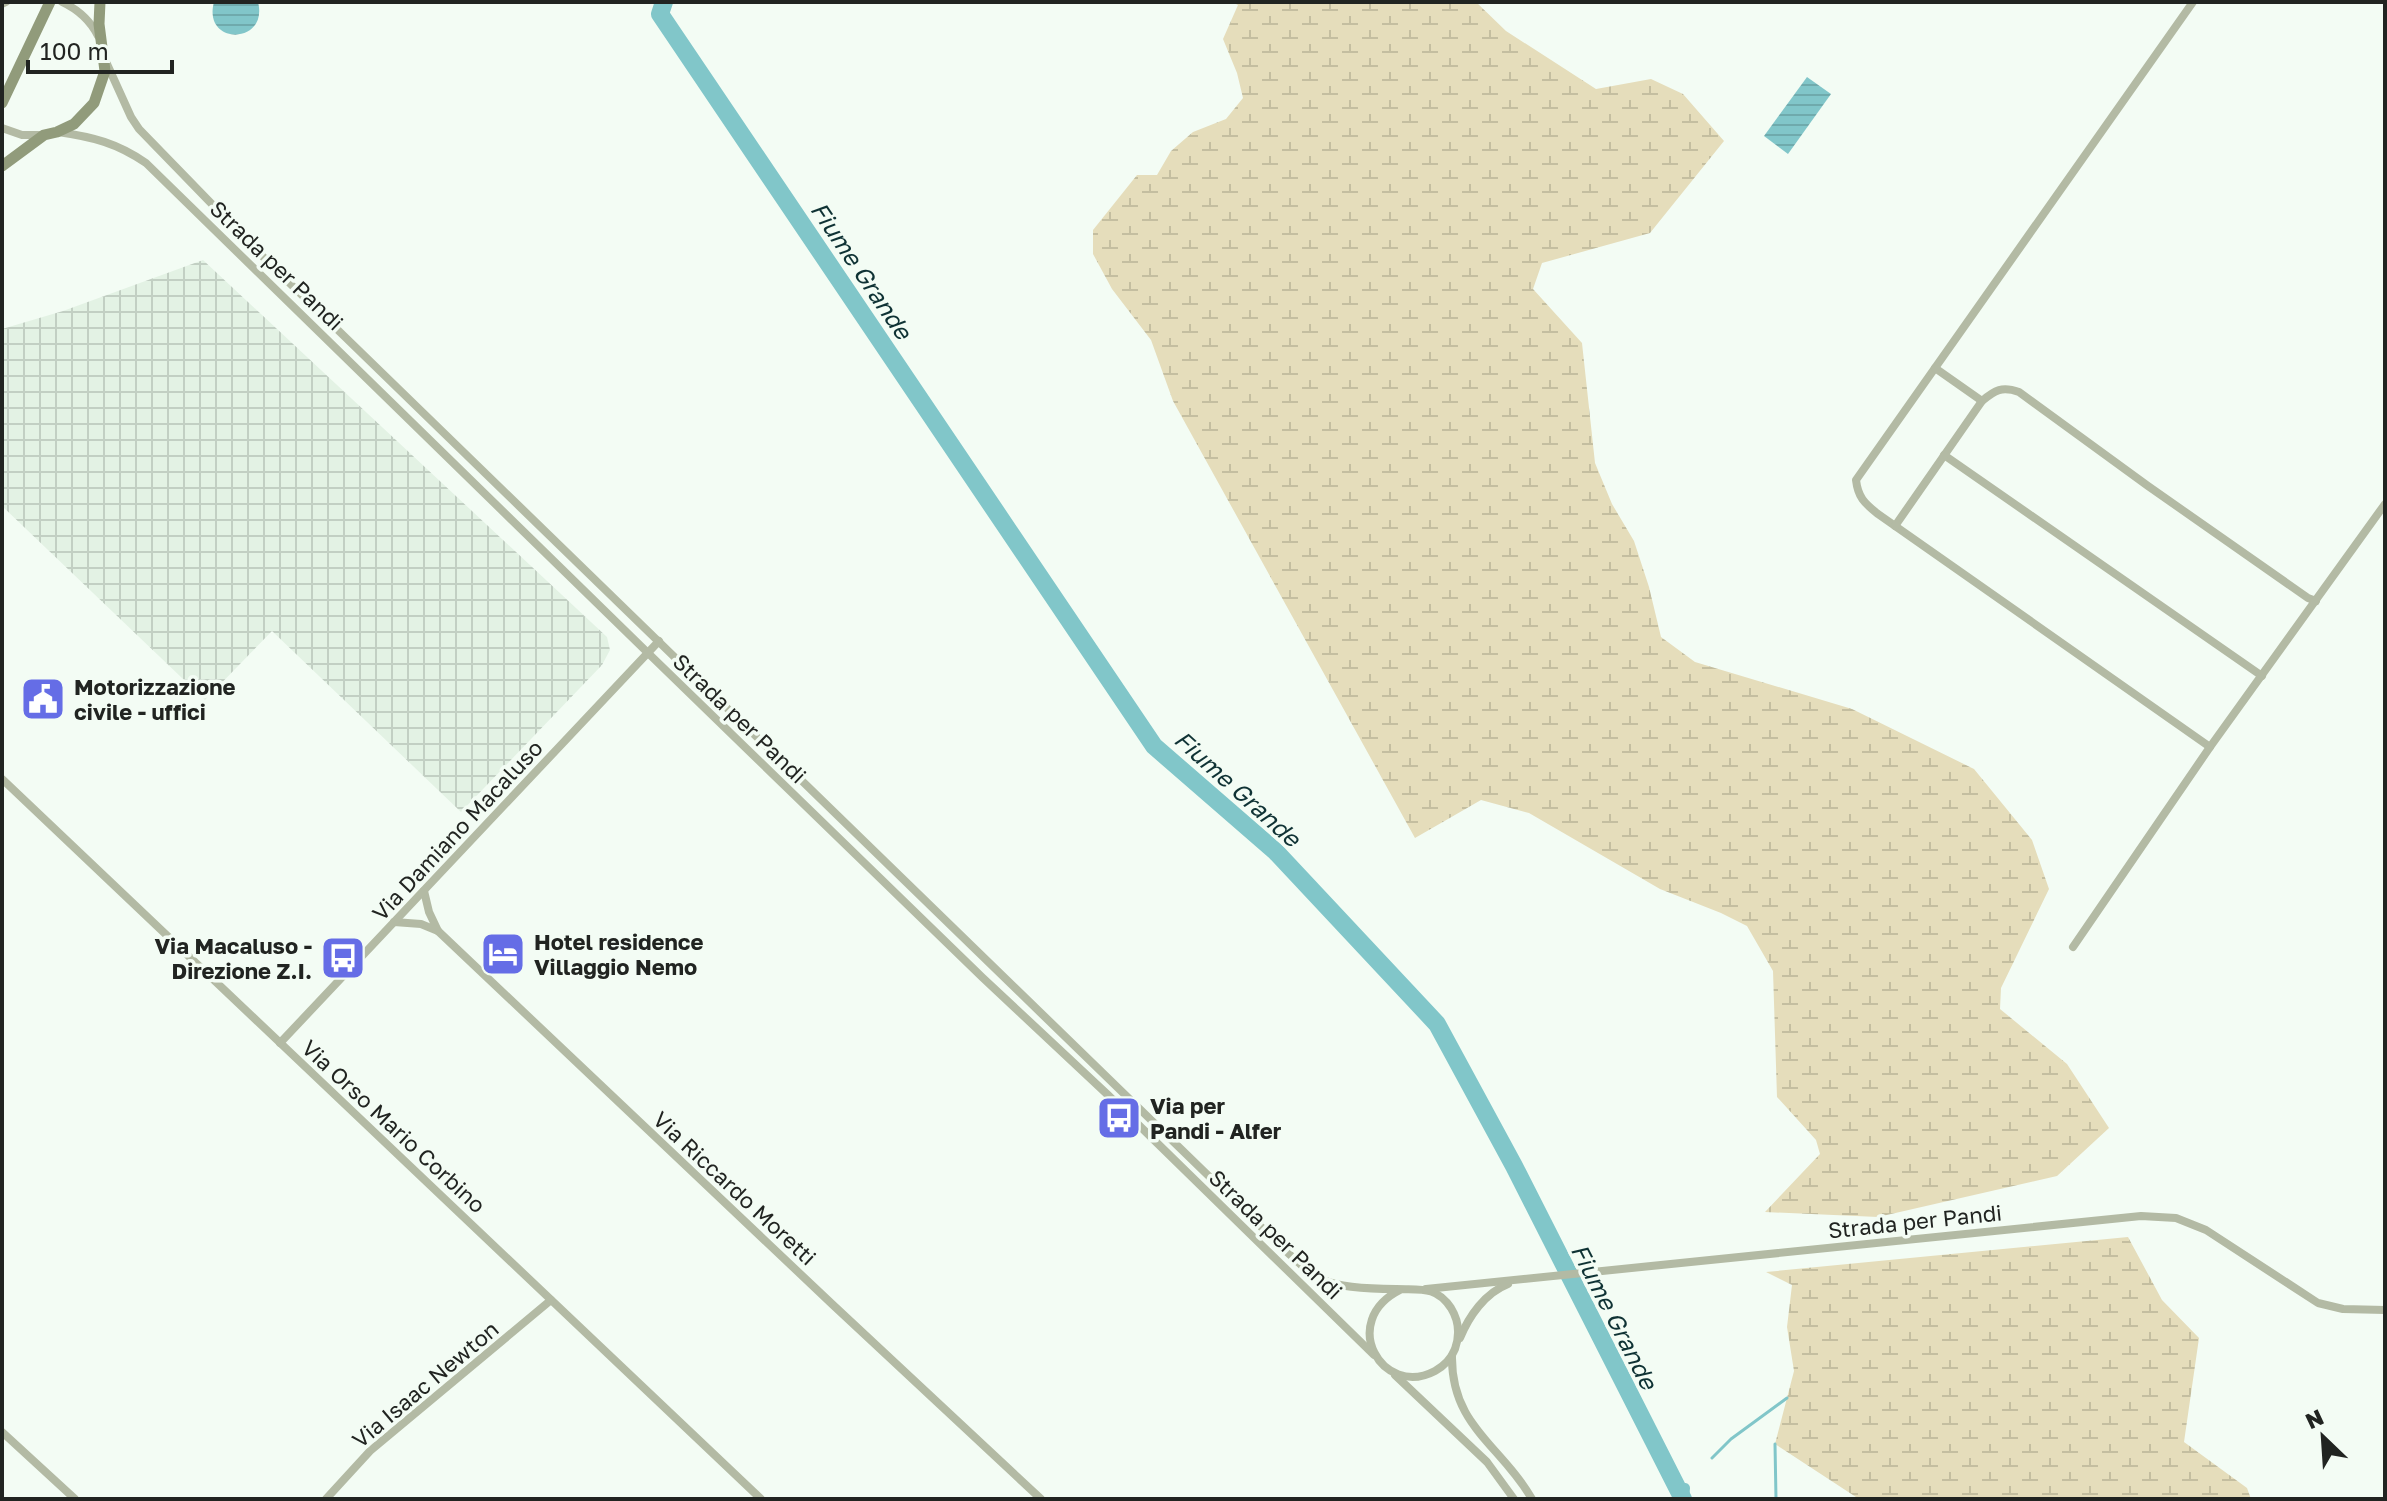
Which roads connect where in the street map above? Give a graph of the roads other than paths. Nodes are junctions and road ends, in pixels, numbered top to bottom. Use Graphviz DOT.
graph roads {
  1 [pos="50,2"];
  2 [pos="62,2"];
  3 [pos="100,2"];
  4 [pos="2193,2"];
  5 [pos="102,45"];
  6 [pos="104,58"];
  7 [pos="2,103"];
  8 [pos="2,128"];
  9 [pos="57,132"];
  10 [pos="44,135"];
  11 [pos="2,166"];
  12 [pos="1935,368"];
  13 [pos="1982,401"];
  14 [pos="1944,455"];
  15 [pos="2385,504"];
  16 [pos="1895,526"];
  17 [pos="2316,601"];
  18 [pos="659,641"];
  19 [pos="648,653"];
  20 [pos="2262,676"];
  21 [pos="2210,747"];
  22 [pos="2,779"];
  23 [pos="424,891"];
  24 [pos="394,922"];
  25 [pos="438,931"];
  26 [pos="2073,947"];
  27 [pos="280,1043"];
  28 [pos="1516,1281"];
  29 [pos="1425,1289"];
  30 [pos="1400,1290"];
  31 [pos="551,1300"];
  32 [pos="2385,1310"];
  33 [pos="1457,1343"];
  34 [pos="1452,1356"];
  35 [pos="1380,1362"];
  36 [pos="1388,1369"];
  37 [pos="2,1432"];
  38 [pos="755,1497"];
  39 [pos="75,1499"];
  40 [pos="326,1499"];
  41 [pos="1041,1499"];
  42 [pos="1514,1499"];
  43 [pos="1532,1499"];
  1 -- 7 [label="street"];
  2 -- 5 [label="street"];
  3 -- 5 [label="street"];
  4 -- 12 [label="street"];
  5 -- 6 [label="street"];
  6 -- 9 [label="street"];
  6 -- 18 [label="street, Strada per Pandi"];
  8 -- 10 [label="street"];
  9 -- 10 [label="street"];
  9 -- 19 [label="street, Strada per Pandi"];
  10 -- 11 [label="street"];
  12 -- 13 [label="street"];
  12 -- 16 [label="street"];
  13 -- 14 [label="street"];
  13 -- 17 [label="street"];
  14 -- 16 [label="street"];
  14 -- 20 [label="street"];
  15 -- 17 [label="street"];
  16 -- 21 [label="street"];
  17 -- 20 [label="street"];
  18 -- 19 [label="street, Via Damiano Macaluso"];
  18 -- 30 [label="street, Strada per Pandi"];
  19 -- 23 [label="street, Via Damiano Macaluso"];
  19 -- 35 [label="street, Strada per Pandi"];
  20 -- 21 [label="street"];
  21 -- 26 [label="street"];
  22 -- 27 [label="street, Via Orso Mario Corbino"];
  23 -- 24 [label="street, Via Damiano Macaluso"];
  23 -- 25 [label="street, Via Riccardo Moretti"];
  24 -- 25 [label="street"];
  24 -- 27 [label="street, Via Damiano Macaluso"];
  25 -- 41 [label="street, Via Riccardo Moretti"];
  27 -- 31 [label="street, Via Orso Mario Corbino"];
  28 -- 29 [label="street, Strada per Pandi"];
  28 -- 32 [label="street, Strada per Pandi"];
  28 -- 33 [label="street"];
  29 -- 30 [label="street, Strada per Pandi"];
  29 -- 33 [label="street"];
  30 -- 35 [label="street"];
  31 -- 38 [label="street, Via Orso Mario Corbino"];
  31 -- 40 [label="street, Via Isaac Newton"];
  33 -- 34 [label="street"];
  34 -- 36 [label="street"];
  34 -- 43 [label="street"];
  35 -- 36 [label="street, Strada per Pandi"];
  36 -- 42 [label="street, Strada per Pandi"];
  37 -- 39 [label="street"];
}
